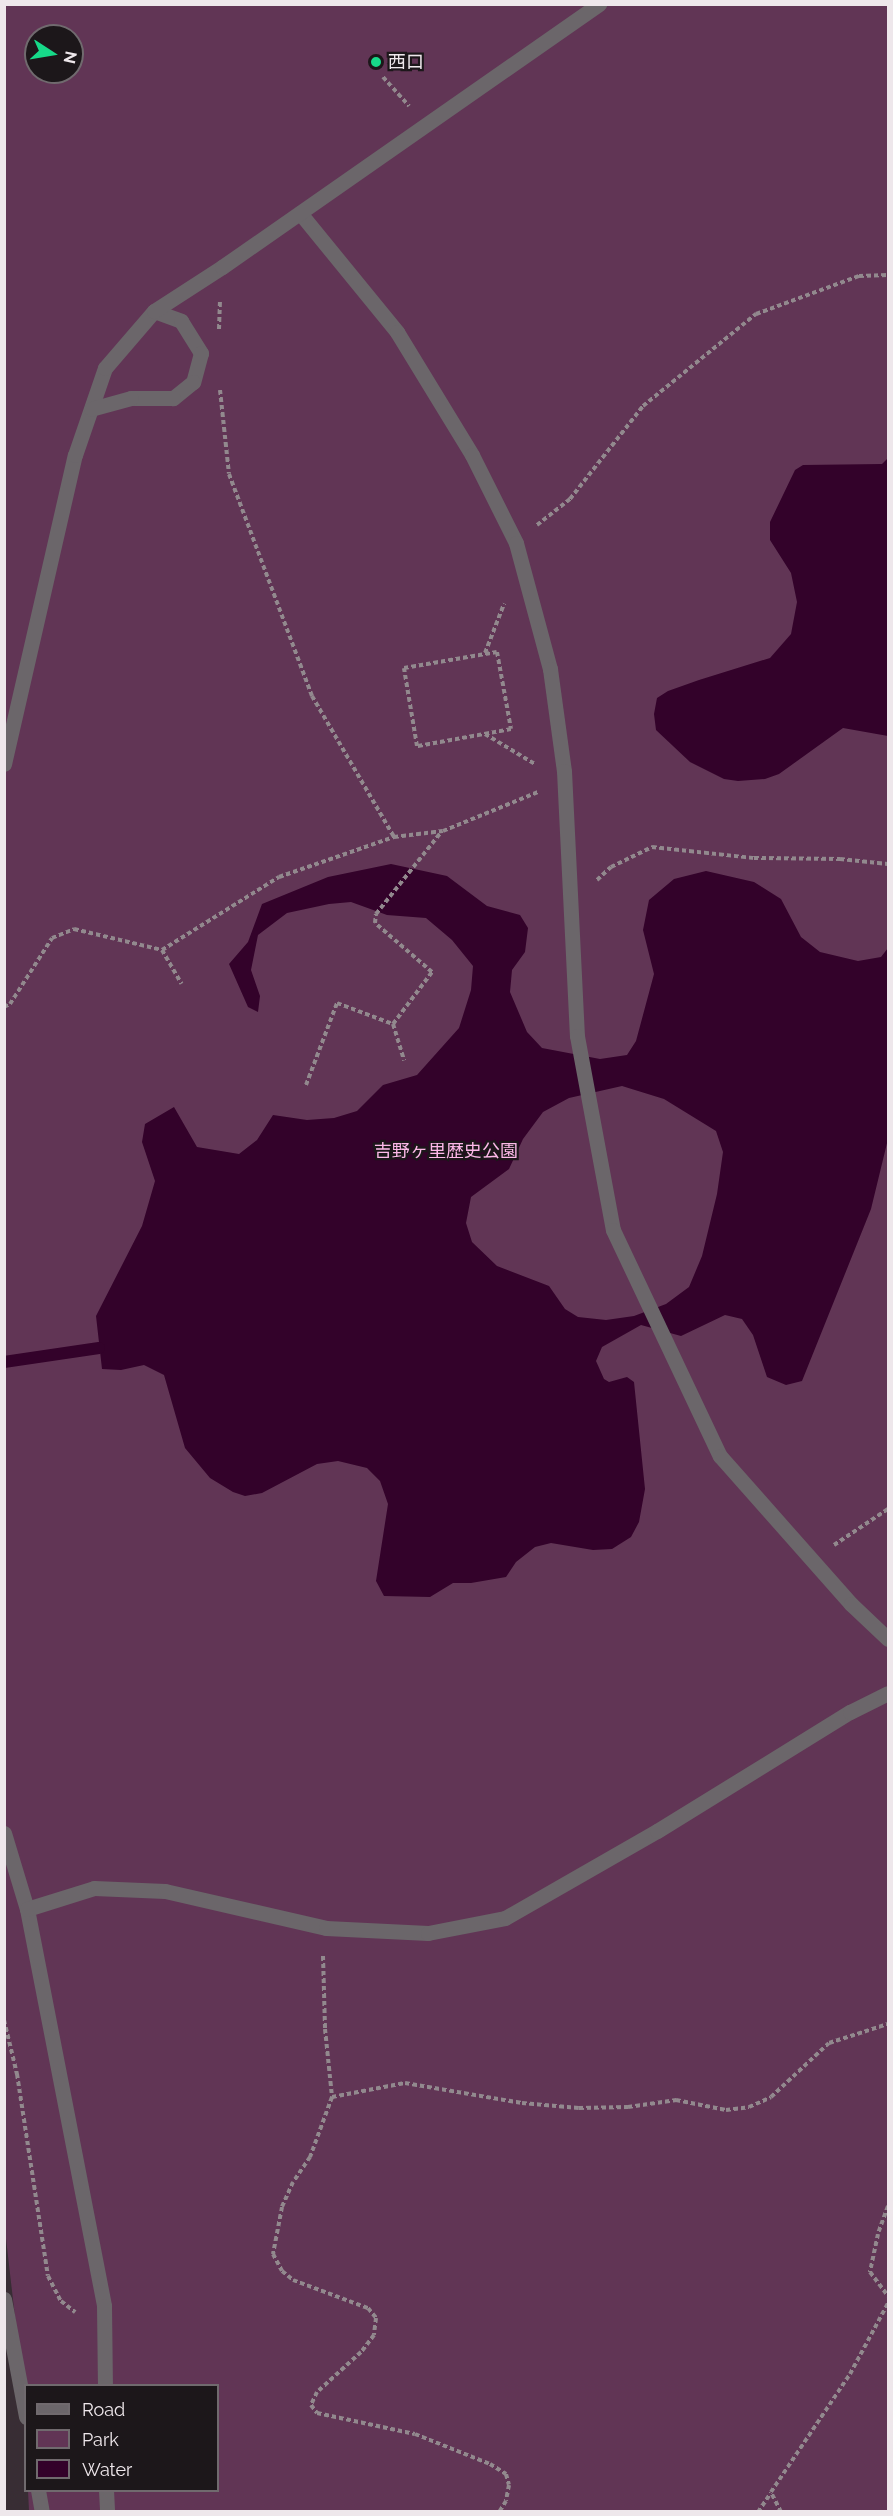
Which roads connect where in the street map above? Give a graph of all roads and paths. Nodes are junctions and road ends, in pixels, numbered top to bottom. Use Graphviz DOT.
graph roads {
  1 [pos="599,4"];
  2 [pos="383,77"];
  3 [pos="426,125"];
  4 [pos="300,213"];
  5 [pos="222,267"];
  6 [pos="888,275"];
  7 [pos="154,311"];
  8 [pos="218,335"];
  9 [pos="219,380"];
  10 [pos="91,409"];
  11 [pos="516,543"];
  12 [pos="485,734"];
  13 [pos="4,764"];
  14 [pos="564,781"];
  15 [pos="443,831"];
  16 [pos="394,837"];
  17 [pos="888,864"];
  18 [pos="570,904"];
  19 [pos="162,950"];
  20 [pos="182,984"];
  21 [pos="4,1007"];
  22 [pos="393,1024"];
  23 [pos="404,1060"];
  24 [pos="306,1085"];
  25 [pos="888,1509"];
  26 [pos="812,1559"];
  27 [pos="888,1639"];
  28 [pos="888,1694"];
  29 [pos="4,1833"];
  30 [pos="27,1908"];
  31 [pos="322,1926"];
  32 [pos="4,2020"];
  33 [pos="888,2024"];
  34 [pos="332,2097"];
  35 [pos="888,2206"];
  36 [pos="888,2296"];
  37 [pos="4,2299"];
  38 [pos="888,2303"];
  39 [pos="104,2335"];
  40 [pos="105,2384"];
  41 [pos="24,2406"];
  42 [pos="39,2492"];
  43 [pos="106,2492"];
  44 [pos="771,2492"];
  45 [pos="42,2511"];
  46 [pos="107,2511"];
  47 [pos="500,2511"];
  48 [pos="758,2511"];
  49 [pos="780,2511"];
  1 -- 3 [label="street"];
  2 -- 3 [label="path"];
  3 -- 4 [label="street"];
  4 -- 5 [label="street"];
  4 -- 11 [label="street"];
  5 -- 7 [label="street"];
  5 -- 8 [label="path"];
  6 -- 11 [label="path"];
  7 -- 10 [label="street"];
  7 -- 10 [label="street"];
  9 -- 16 [label="path"];
  10 -- 13 [label="street"];
  11 -- 14 [label="street"];
  12 -- 12 [label="path"];
  12 -- 14 [label="path"];
  14 -- 15 [label="path"];
  14 -- 18 [label="street"];
  15 -- 16 [label="path"];
  15 -- 22 [label="path"];
  16 -- 19 [label="path"];
  17 -- 18 [label="path"];
  18 -- 26 [label="street"];
  19 -- 20 [label="path"];
  19 -- 21 [label="path"];
  22 -- 23 [label="path"];
  22 -- 24 [label="path"];
  25 -- 26 [label="path"];
  26 -- 27 [label="street"];
  28 -- 31 [label="street"];
  29 -- 30 [label="street"];
  30 -- 31 [label="street"];
  30 -- 39 [label="street"];
  31 -- 34 [label="path"];
  32 -- 39 [label="path"];
  33 -- 34 [label="path"];
  34 -- 47 [label="path"];
  35 -- 36 [label="path"];
  37 -- 41 [label="street"];
  38 -- 44 [label="path"];
  39 -- 40 [label="street"];
  42 -- 45 [label="street"];
  43 -- 46 [label="street"];
  44 -- 48 [label="path"];
  44 -- 49 [label="path"];
}
